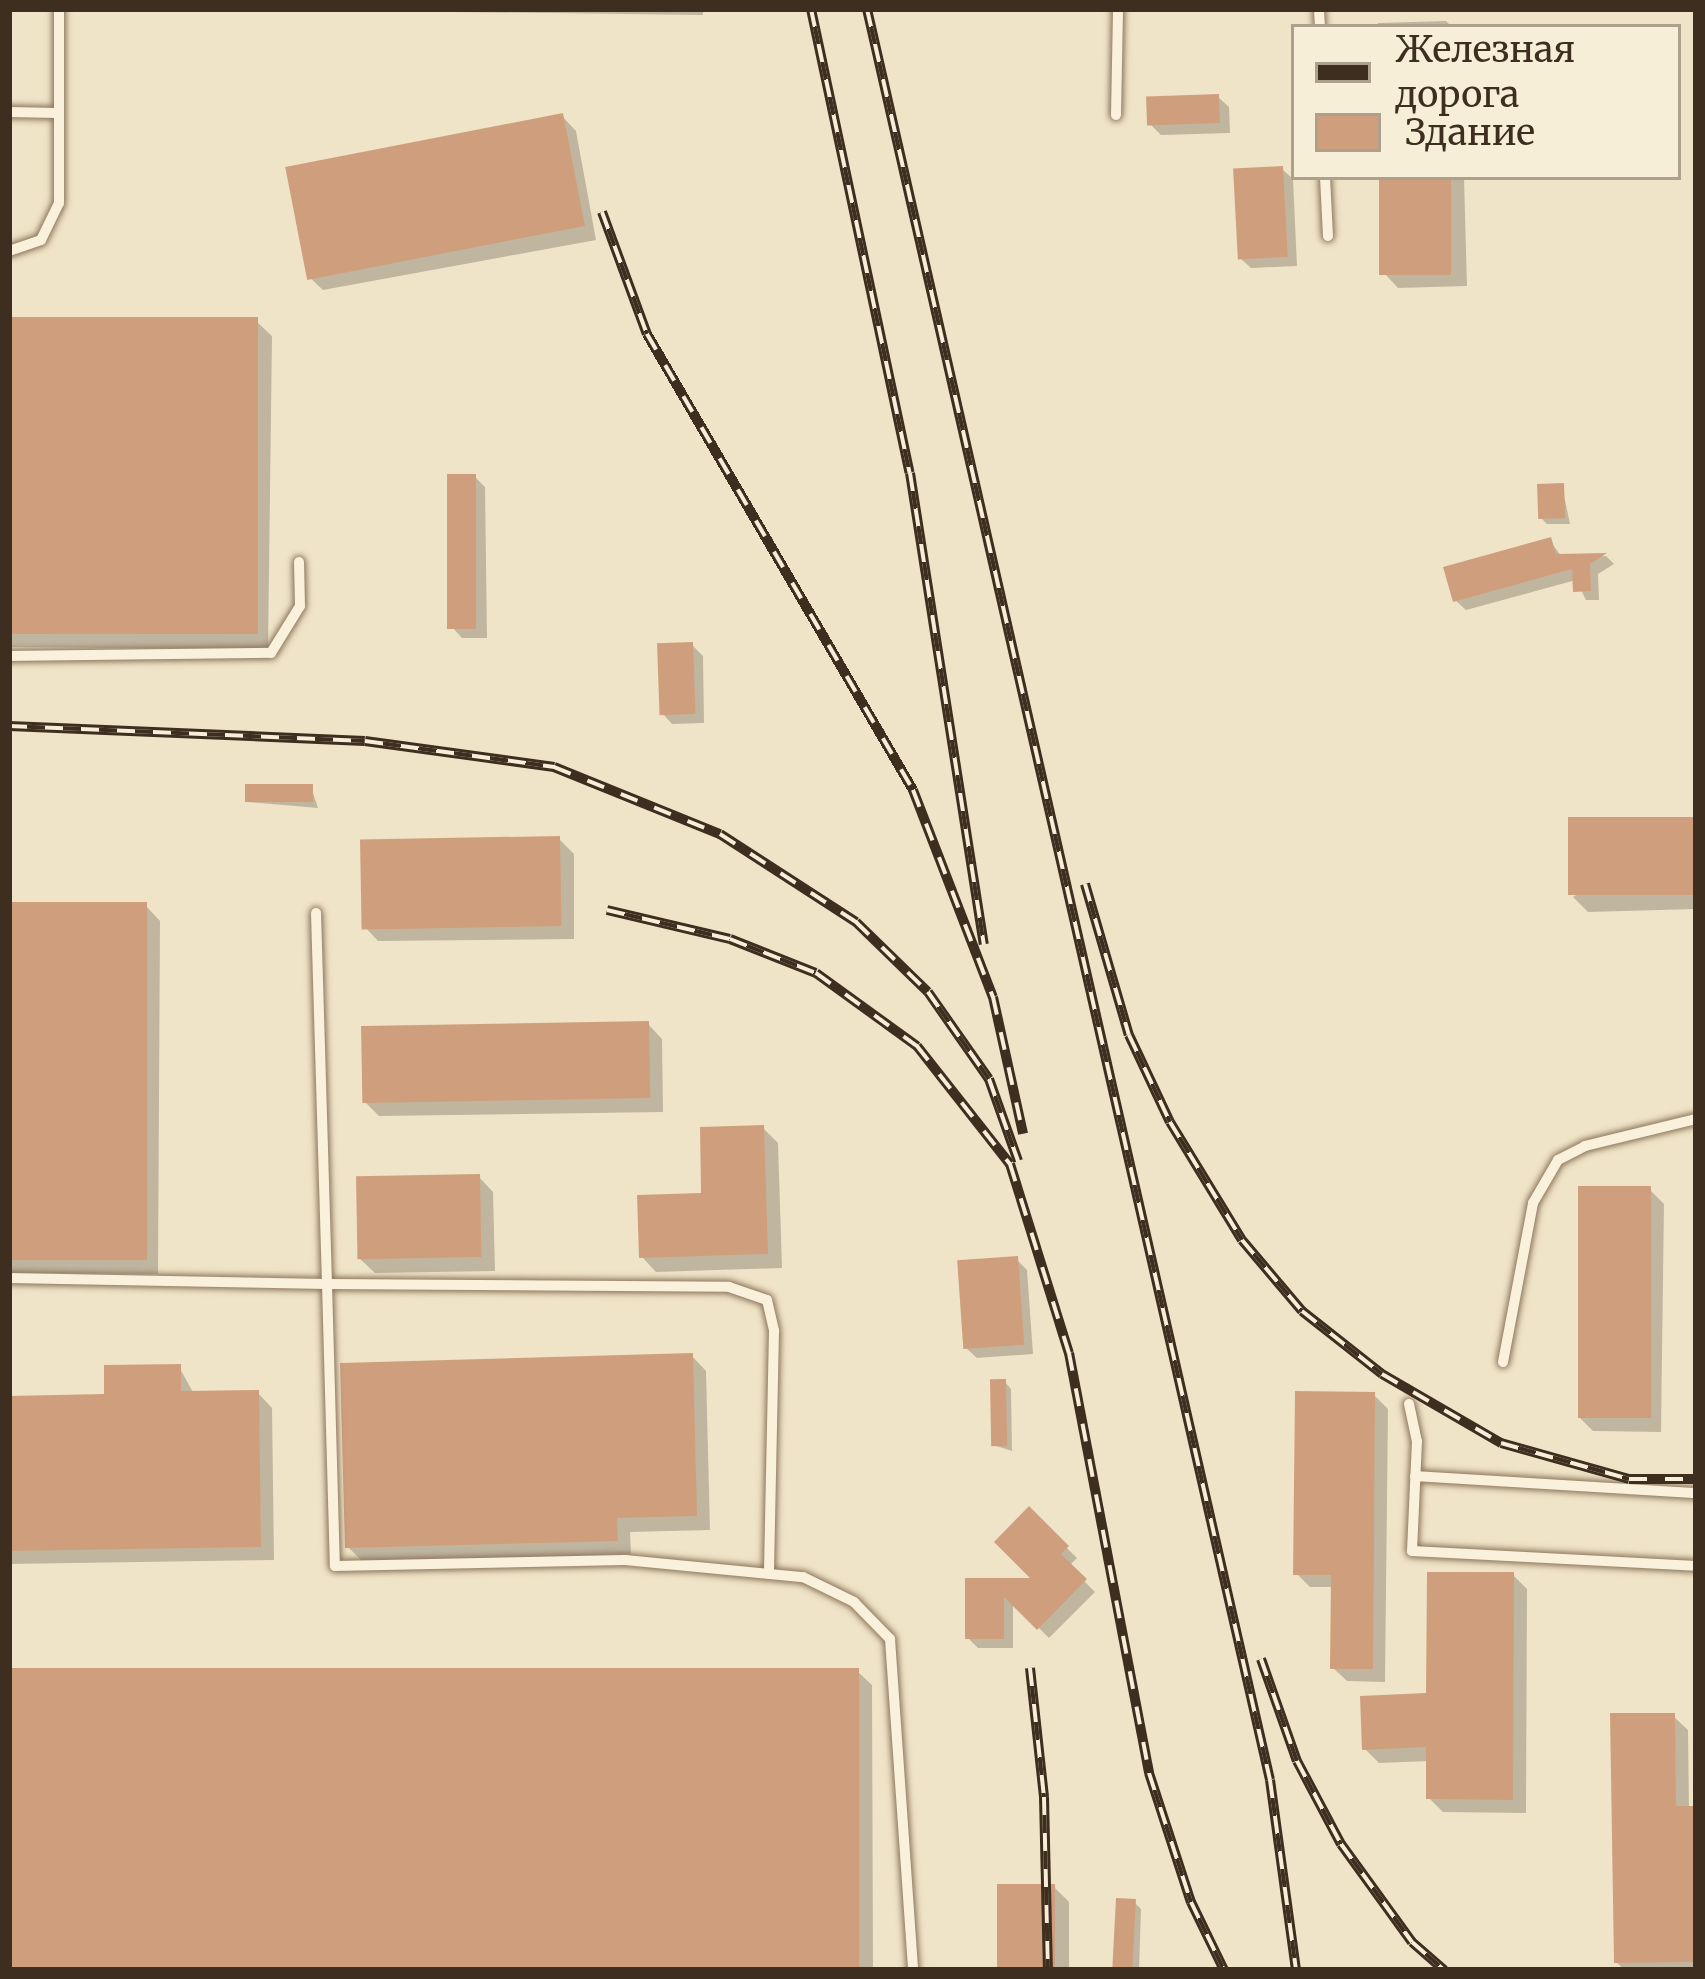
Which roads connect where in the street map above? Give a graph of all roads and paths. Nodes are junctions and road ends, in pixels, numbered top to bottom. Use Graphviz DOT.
graph roads {
  1 [pos="59,9"];
  2 [pos="1118,9"];
  3 [pos="9,112"];
  4 [pos="57,113"];
  5 [pos="1116,115"];
  6 [pos="1325,180"];
  7 [pos="1328,236"];
  8 [pos="9,250"];
  9 [pos="299,562"];
  10 [pos="9,656"];
  11 [pos="316,914"];
  12 [pos="1696,1119"];
  13 [pos="9,1278"];
  14 [pos="327,1283"];
  15 [pos="1503,1362"];
  16 [pos="1409,1404"];
  17 [pos="1414,1476"];
  18 [pos="1696,1493"];
  19 [pos="1696,1566"];
  20 [pos="769,1574"];
  21 [pos="913,1970"];
  1 -- 4 [label="lane"];
  2 -- 5 [label="lane"];
  3 -- 4 [label="lane"];
  4 -- 8 [label="lane"];
  6 -- 7 [label="lane"];
  9 -- 10 [label="lane"];
  11 -- 14 [label="lane"];
  12 -- 15 [label="lane"];
  13 -- 14 [label="lane"];
  14 -- 20 [label="lane"];
  14 -- 20 [label="lane"];
  16 -- 17 [label="lane"];
  17 -- 18 [label="lane"];
  17 -- 19 [label="lane"];
  20 -- 21 [label="lane"];
}
